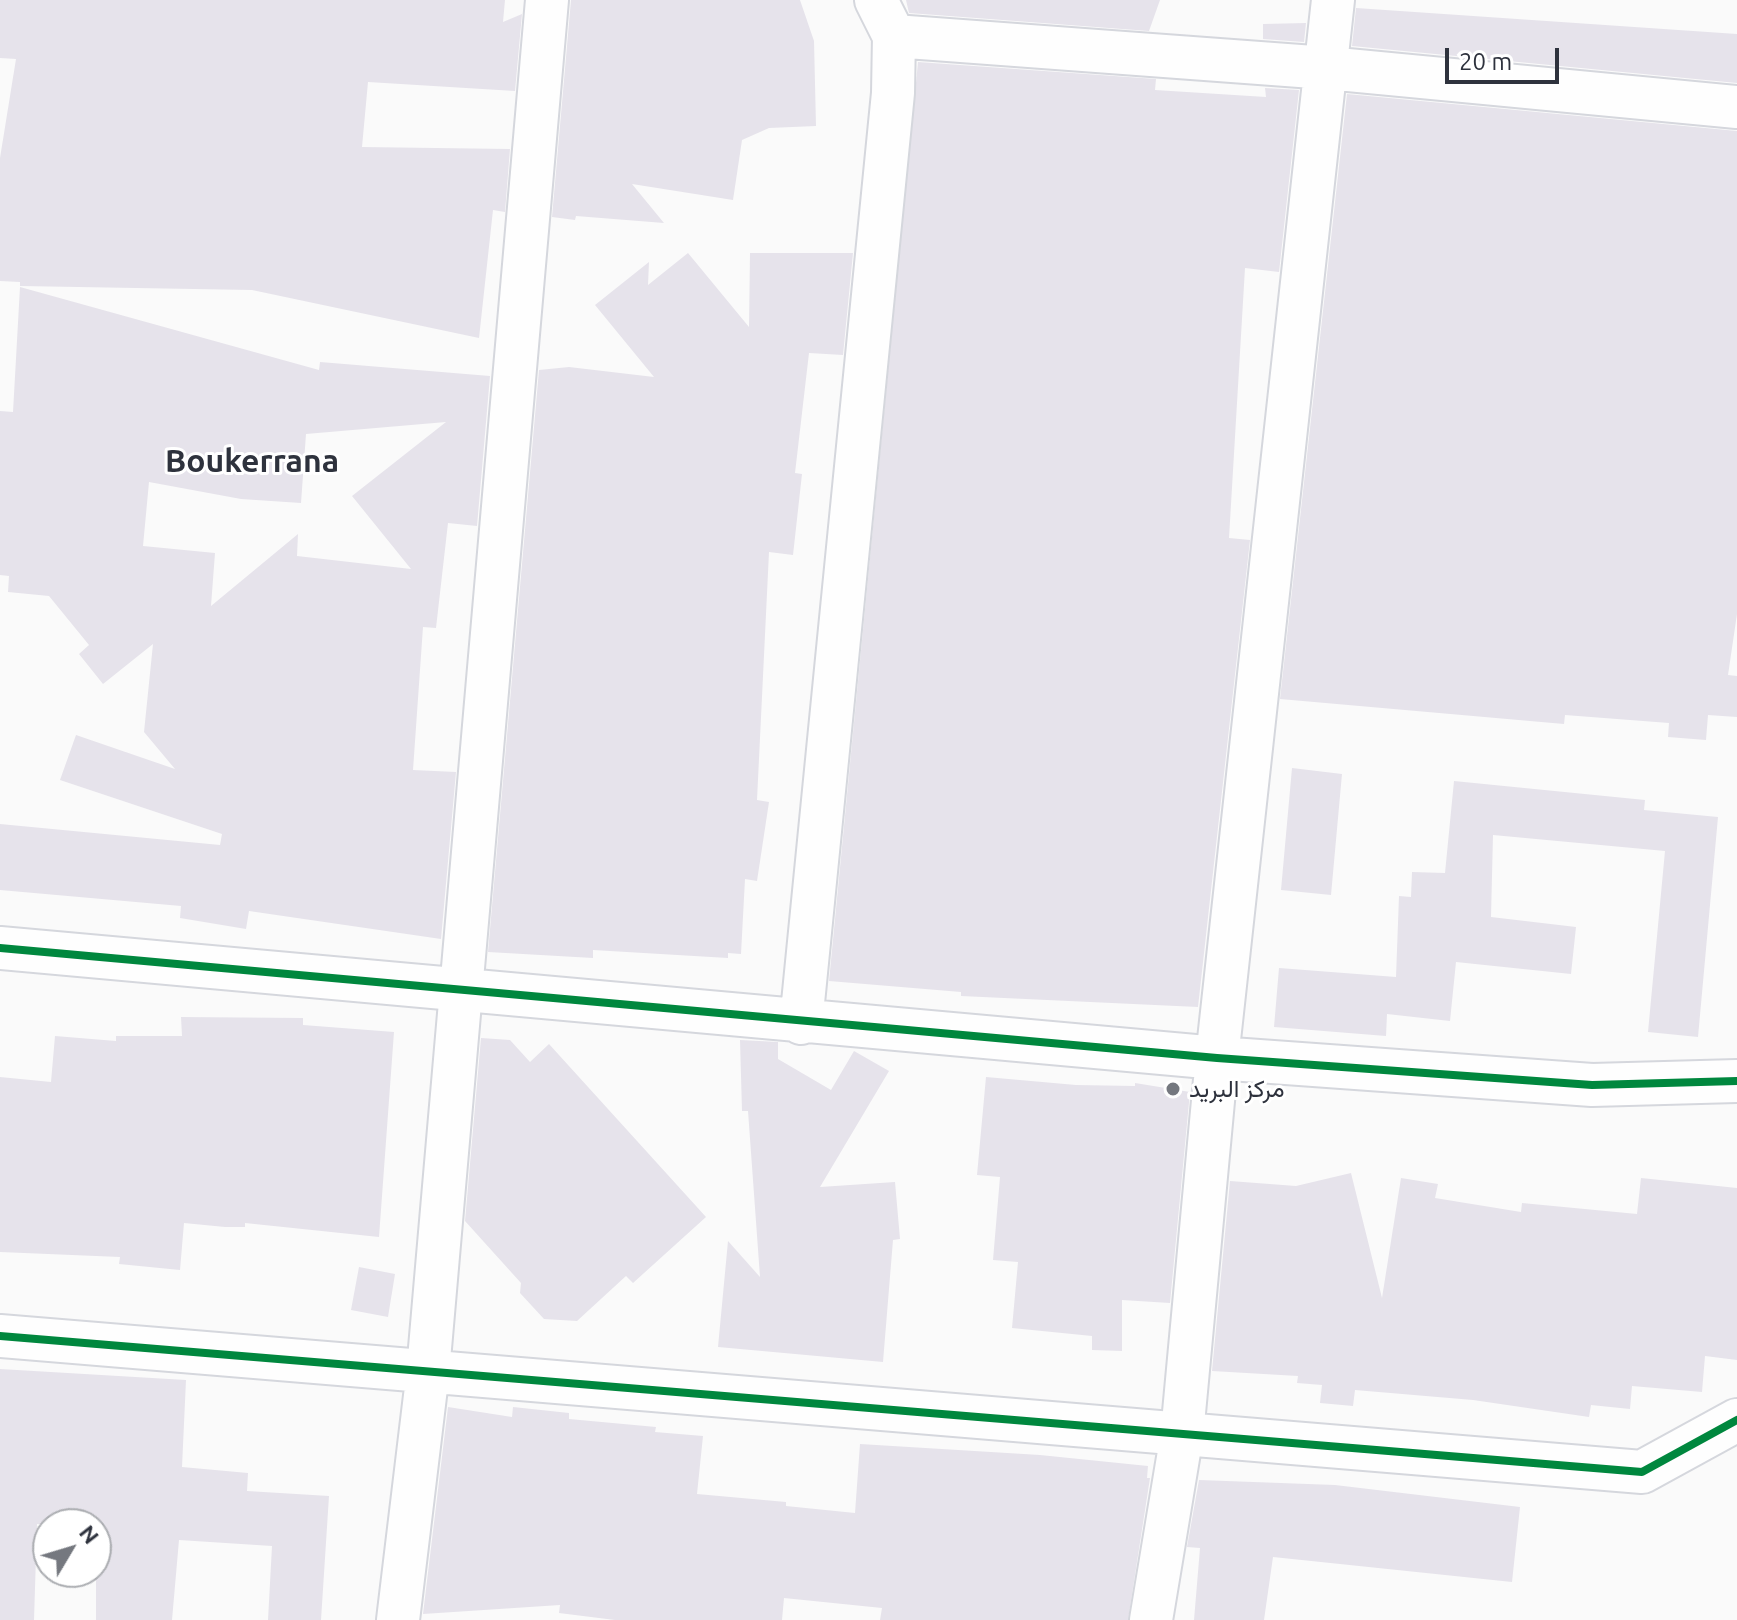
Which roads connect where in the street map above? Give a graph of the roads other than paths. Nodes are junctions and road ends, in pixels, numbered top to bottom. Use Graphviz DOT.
graph roads {
  1 [pos="547,0"];
  2 [pos="1333,0"];
  3 [pos="885,18"];
  4 [pos="1327,68"];
  5 [pos="1737,107"];
  6 [pos="0,948"];
  7 [pos="462,991"];
  8 [pos="801,1023"];
  9 [pos="1217,1058"];
  10 [pos="1737,1081"];
  11 [pos="0,1336"];
  12 [pos="428,1371"];
  13 [pos="1737,1420"];
  14 [pos="1182,1434"];
  15 [pos="398,1620"];
  16 [pos="1151,1620"];
  1 -- 7 [label="street"];
  2 -- 4 [label="street"];
  3 -- 4 [label="street"];
  3 -- 8 [label="street"];
  4 -- 5 [label="street"];
  4 -- 9 [label="street"];
  6 -- 7 [label="street"];
  7 -- 8 [label="street"];
  7 -- 12 [label="street"];
  8 -- 9 [label="street"];
  9 -- 10 [label="street"];
  9 -- 14 [label="street"];
  11 -- 12 [label="street"];
  12 -- 14 [label="street"];
  12 -- 15 [label="street"];
  13 -- 14 [label="street"];
  14 -- 16 [label="street"];
}
